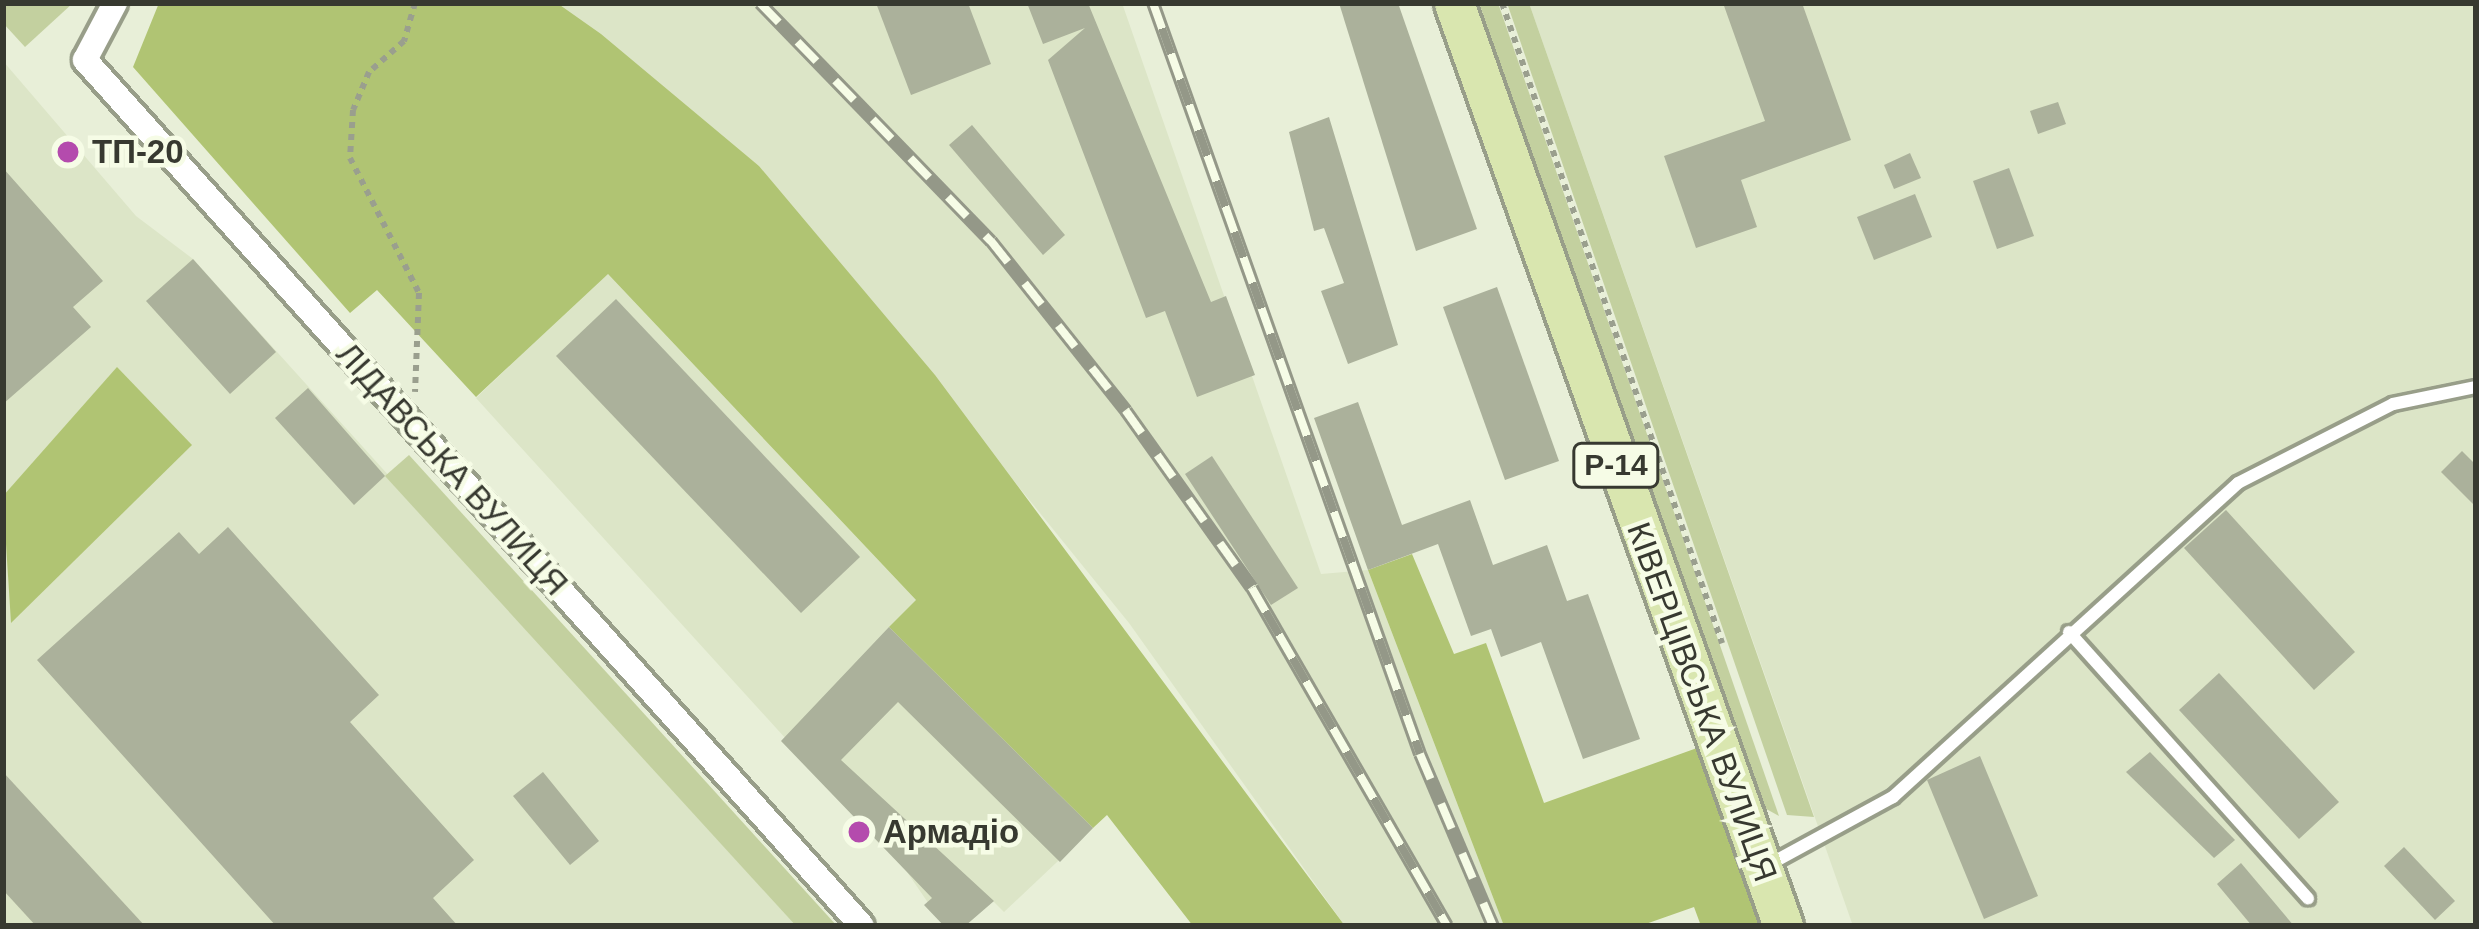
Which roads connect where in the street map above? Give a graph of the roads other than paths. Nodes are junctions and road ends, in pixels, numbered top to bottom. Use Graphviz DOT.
graph roads {
  1 [pos="115,3"];
  2 [pos="1454,3"];
  3 [pos="2476,387"];
  4 [pos="2069,632"];
  5 [pos="1763,867"];
  6 [pos="2308,898"];
  7 [pos="862,926"];
  8 [pos="1783,926"];
  1 -- 7 [label="street, ЛІДАВСЬКА ВУЛИЦЯ"];
  2 -- 5 [label="main road, КІВЕРЦІВСЬКА ВУЛИЦЯ / Р-14"];
  3 -- 4 [label="lane"];
  4 -- 5 [label="lane"];
  4 -- 6 [label="lane"];
  5 -- 8 [label="main road, КІВЕРЦІВСЬКА ВУЛИЦЯ / Р-14"];
}
